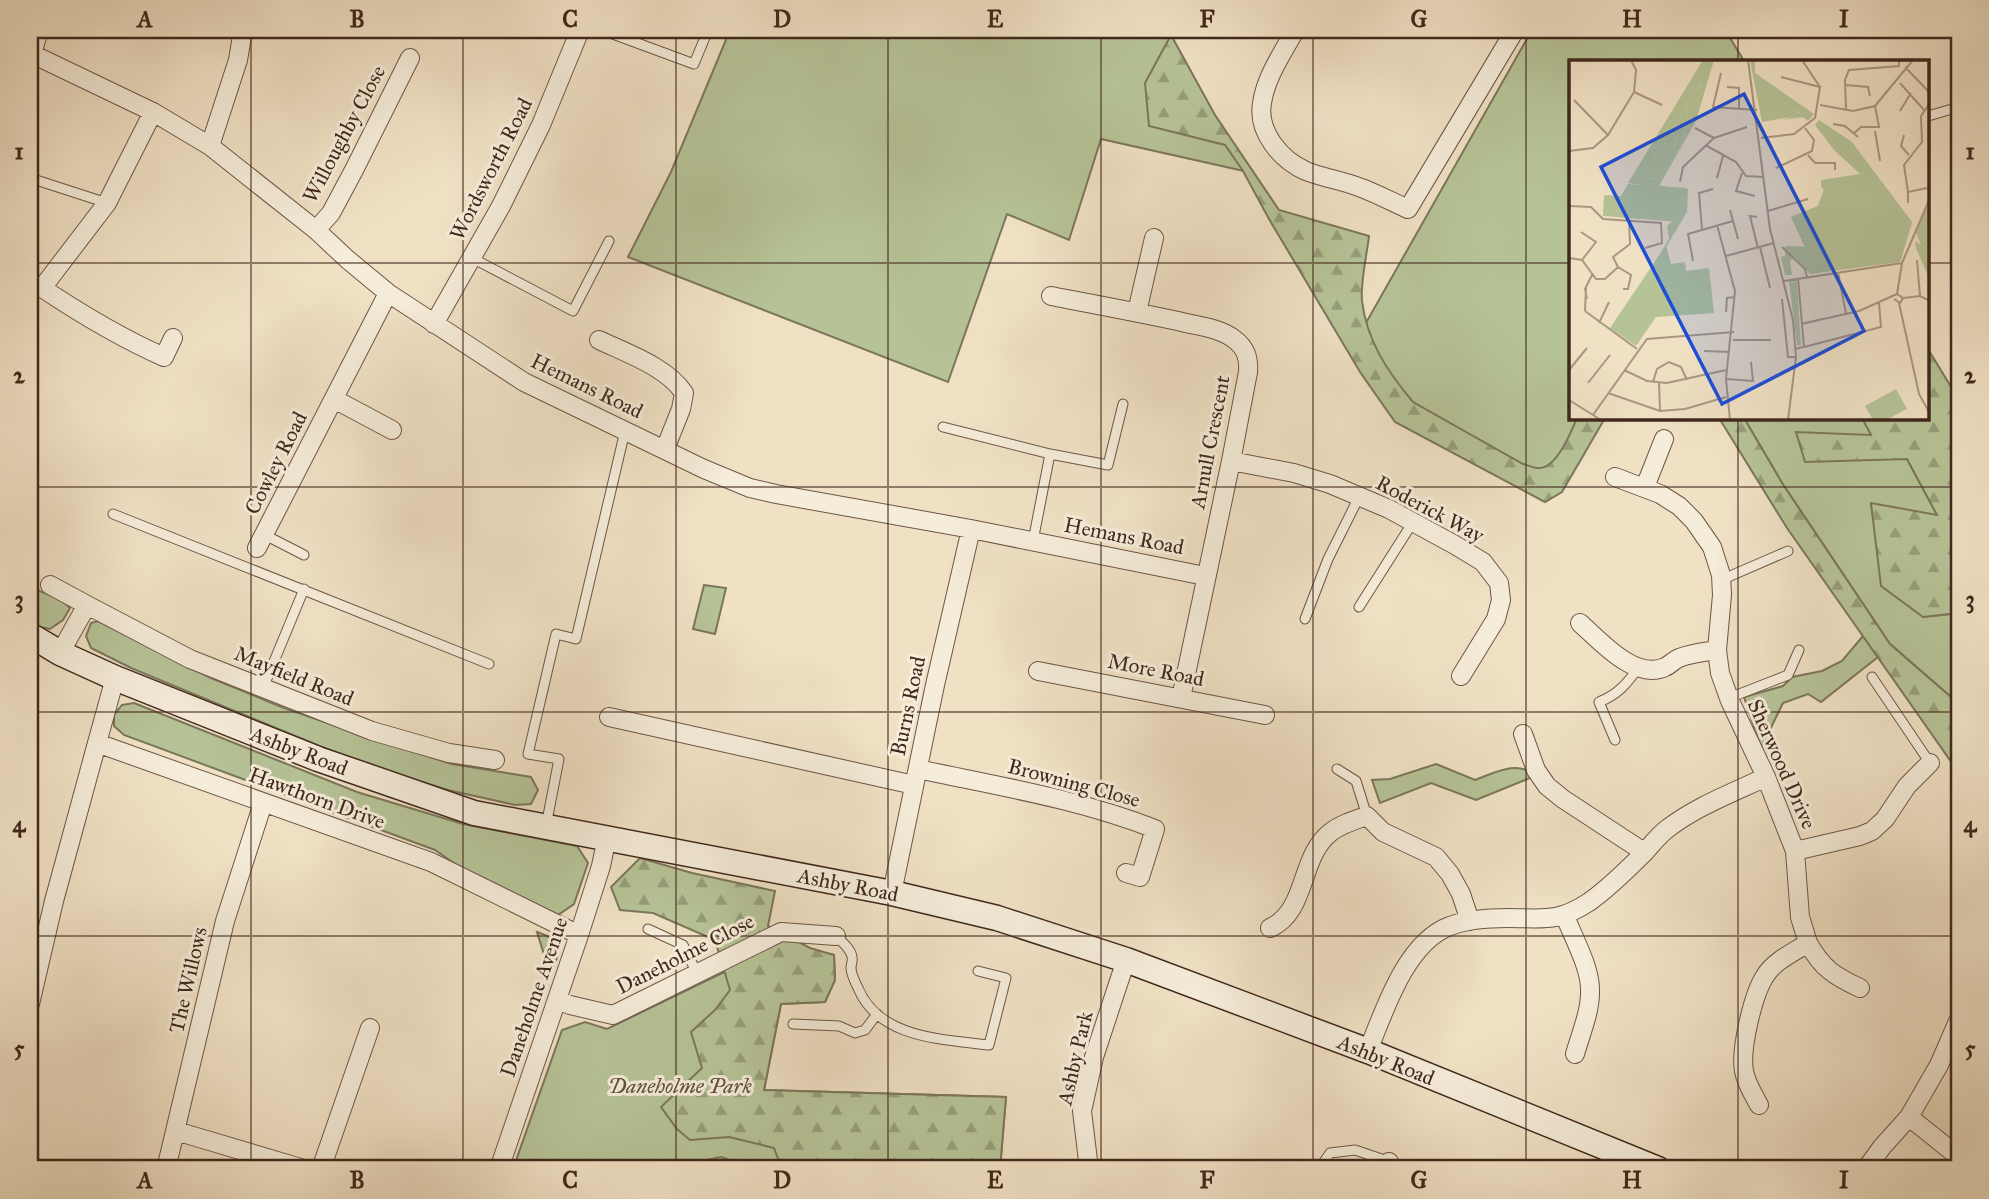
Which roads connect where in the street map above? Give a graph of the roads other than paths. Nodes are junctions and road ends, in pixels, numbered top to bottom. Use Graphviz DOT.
graph roads {
  1 [pos="39,30"];
  2 [pos="243,30"];
  3 [pos="580,30"];
  4 [pos="603,30"];
  5 [pos="708,30"];
  6 [pos="1295,30"];
  7 [pos="1515,30"];
  8 [pos="31,53"];
  9 [pos="410,58"];
  10 [pos="1959,107"];
  11 [pos="153,112"];
  12 [pos="1930,115"];
  13 [pos="209,146"];
  14 [pos="30,178"];
  15 [pos="107,202"];
  16 [pos="316,230"];
  17 [pos="1154,238"];
  18 [pos="609,241"];
  19 [pos="472,258"];
  20 [pos="36,285"];
  21 [pos="388,293"];
  22 [pos="1051,296"];
  23 [pos="1137,312"];
  24 [pos="434,324"];
  25 [pos="173,338"];
  26 [pos="599,340"];
  27 [pos="334,398"];
  28 [pos="1123,404"];
  29 [pos="943,427"];
  30 [pos="392,430"];
  31 [pos="625,431"];
  32 [pos="1664,439"];
  33 [pos="665,449"];
  34 [pos="1050,454"];
  35 [pos="1231,461"];
  36 [pos="1615,477"];
  37 [pos="1645,487"];
  38 [pos="1359,496"];
  39 [pos="113,514"];
  40 [pos="1413,522"];
  41 [pos="971,529"];
  42 [pos="1033,541"];
  43 [pos="261,542"];
  44 [pos="1788,551"];
  45 [pos="304,555"];
  46 [pos="1205,576"];
  47 [pos="1721,580"];
  48 [pos="50,585"];
  49 [pos="304,589"];
  50 [pos="87,605"];
  51 [pos="1359,607"];
  52 [pos="1305,619"];
  53 [pos="1580,623"];
  54 [pos="30,635"];
  55 [pos="1799,649"];
  56 [pos="1717,650"];
  57 [pos="60,653"];
  58 [pos="489,664"];
  59 [pos="1638,668"];
  60 [pos="1038,671"];
  61 [pos="1461,676"];
  62 [pos="1871,677"];
  63 [pos="114,678"];
  64 [pos="262,689"];
  65 [pos="1181,698"];
  66 [pos="1729,698"];
  67 [pos="1265,715"];
  68 [pos="609,717"];
  69 [pos="1523,734"];
  70 [pos="1615,740"];
  71 [pos="97,743"];
  72 [pos="495,760"];
  73 [pos="1930,763"];
  74 [pos="1337,769"];
  75 [pos="916,777"];
  76 [pos="1766,777"];
  77 [pos="262,803"];
  78 [pos="1367,816"];
  79 [pos="546,828"];
  80 [pos="607,837"];
  81 [pos="1795,851"];
  82 [pos="1644,852"];
  83 [pos="1126,873"];
  84 [pos="892,893"];
  85 [pos="1565,916"];
  86 [pos="1470,921"];
  87 [pos="1270,928"];
  88 [pos="648,929"];
  89 [pos="579,935"];
  90 [pos="836,936"];
  91 [pos="1808,943"];
  92 [pos="1126,960"];
  93 [pos="978,971"];
  94 [pos="698,973"];
  95 [pos="1860,988"];
  96 [pos="557,1000"];
  97 [pos="30,1004"];
  98 [pos="877,1014"];
  99 [pos="1959,1018"];
  100 [pos="793,1024"];
  101 [pos="369,1028"];
  102 [pos="1368,1051"];
  103 [pos="1575,1054"];
  104 [pos="1759,1105"];
  105 [pos="1909,1117"];
  106 [pos="176,1131"];
  107 [pos="1959,1157"];
  108 [pos="271,1165"];
  109 [pos="1387,1166"];
  110 [pos="1645,1167"];
  111 [pos="166,1169"];
  112 [pos="304,1169"];
  113 [pos="321,1169"];
  114 [pos="499,1169"];
  115 [pos="1088,1169"];
  116 [pos="1319,1169"];
  117 [pos="1411,1169"];
  118 [pos="1866,1169"];
  1 -- 8 [label="street"];
  2 -- 13 [label="street"];
  3 -- 19 [label="street, Wordsworth Road"];
  4 -- 5 [label="lane"];
  6 -- 7 [label="street"];
  8 -- 11 [label="street, Hemans Road"];
  9 -- 16 [label="street, Willoughby Close"];
  10 -- 12 [label="lane"];
  11 -- 13 [label="street, Hemans Road"];
  11 -- 15 [label="street"];
  13 -- 16 [label="street, Hemans Road"];
  14 -- 15 [label="lane"];
  15 -- 20 [label="street"];
  16 -- 21 [label="street, Hemans Road"];
  17 -- 23 [label="street"];
  18 -- 19 [label="lane"];
  19 -- 24 [label="street, Wordsworth Road"];
  20 -- 25 [label="street"];
  21 -- 24 [label="street, Hemans Road"];
  21 -- 27 [label="street, Cowley Road"];
  22 -- 23 [label="street, Arnull Crescent"];
  23 -- 35 [label="street, Arnull Crescent"];
  24 -- 31 [label="street, Hemans Road"];
  26 -- 33 [label="street"];
  27 -- 30 [label="street, Cowley Road"];
  27 -- 43 [label="street, Cowley Road"];
  28 -- 34 [label="lane"];
  29 -- 34 [label="lane"];
  31 -- 33 [label="street, Hemans Road"];
  31 -- 79 [label="lane"];
  32 -- 37 [label="street"];
  33 -- 41 [label="street, Hemans Road"];
  34 -- 42 [label="lane"];
  35 -- 38 [label="street, Roderick Way"];
  35 -- 46 [label="street, Arnull Crescent"];
  36 -- 37 [label="street, Sherwood Drive"];
  37 -- 47 [label="street, Sherwood Drive"];
  38 -- 40 [label="street, Roderick Way"];
  38 -- 52 [label="lane"];
  39 -- 49 [label="lane"];
  40 -- 51 [label="lane"];
  40 -- 61 [label="street, Roderick Way"];
  41 -- 42 [label="street, Hemans Road"];
  41 -- 75 [label="street, Burns Road"];
  42 -- 46 [label="street, Hemans Road"];
  43 -- 45 [label="lane"];
  44 -- 47 [label="lane"];
  46 -- 65 [label="street, Arnull Crescent"];
  47 -- 56 [label="street, Sherwood Drive"];
  48 -- 50 [label="street, Mayfield Road"];
  49 -- 58 [label="lane"];
  49 -- 64 [label="lane"];
  50 -- 57 [label="street"];
  50 -- 64 [label="street, Mayfield Road"];
  53 -- 59 [label="street"];
  54 -- 57 [label="street, Ashby Road"];
  55 -- 66 [label="lane"];
  56 -- 59 [label="street"];
  56 -- 66 [label="street, Sherwood Drive"];
  57 -- 63 [label="street, Ashby Road"];
  59 -- 70 [label="lane"];
  60 -- 65 [label="street, More Road"];
  62 -- 73 [label="lane"];
  63 -- 71 [label="street"];
  63 -- 79 [label="street, Ashby Road"];
  64 -- 72 [label="street, Mayfield Road"];
  65 -- 67 [label="street, More Road"];
  66 -- 76 [label="street, Sherwood Drive"];
  68 -- 75 [label="street"];
  69 -- 82 [label="street"];
  71 -- 77 [label="street, Hawthorn Drive"];
  71 -- 97 [label="street"];
  73 -- 81 [label="street"];
  74 -- 78 [label="lane"];
  75 -- 83 [label="street, Browning Close"];
  75 -- 84 [label="street, Burns Road"];
  76 -- 81 [label="street, Sherwood Drive"];
  76 -- 82 [label="street"];
  77 -- 89 [label="street, Hawthorn Drive"];
  77 -- 106 [label="street, The Willows"];
  78 -- 86 [label="street"];
  78 -- 87 [label="street"];
  79 -- 80 [label="street, Ashby Road"];
  80 -- 84 [label="street, Ashby Road"];
  80 -- 89 [label="street, Daneholme Avenue"];
  81 -- 91 [label="street, Sherwood Drive"];
  82 -- 85 [label="street"];
  84 -- 92 [label="street, Ashby Road"];
  85 -- 86 [label="street"];
  85 -- 103 [label="street"];
  86 -- 102 [label="street"];
  88 -- 94 [label="lane"];
  89 -- 96 [label="street, Daneholme Avenue"];
  90 -- 94 [label="street, Daneholme Close"];
  90 -- 98 [label="lane"];
  91 -- 95 [label="street"];
  91 -- 104 [label="street"];
  92 -- 102 [label="street, Ashby Road"];
  92 -- 115 [label="street, Ashby Park"];
  93 -- 98 [label="lane"];
  94 -- 96 [label="street, Daneholme Close"];
  96 -- 114 [label="street, Daneholme Avenue"];
  98 -- 100 [label="lane"];
  99 -- 105 [label="street"];
  101 -- 113 [label="street"];
  102 -- 110 [label="street, Ashby Road"];
  105 -- 107 [label="street"];
  105 -- 118 [label="street"];
  106 -- 108 [label="street"];
  106 -- 111 [label="street, The Willows"];
  108 -- 112 [label="street"];
  109 -- 116 [label="lane"];
  109 -- 117 [label="lane"];
}
